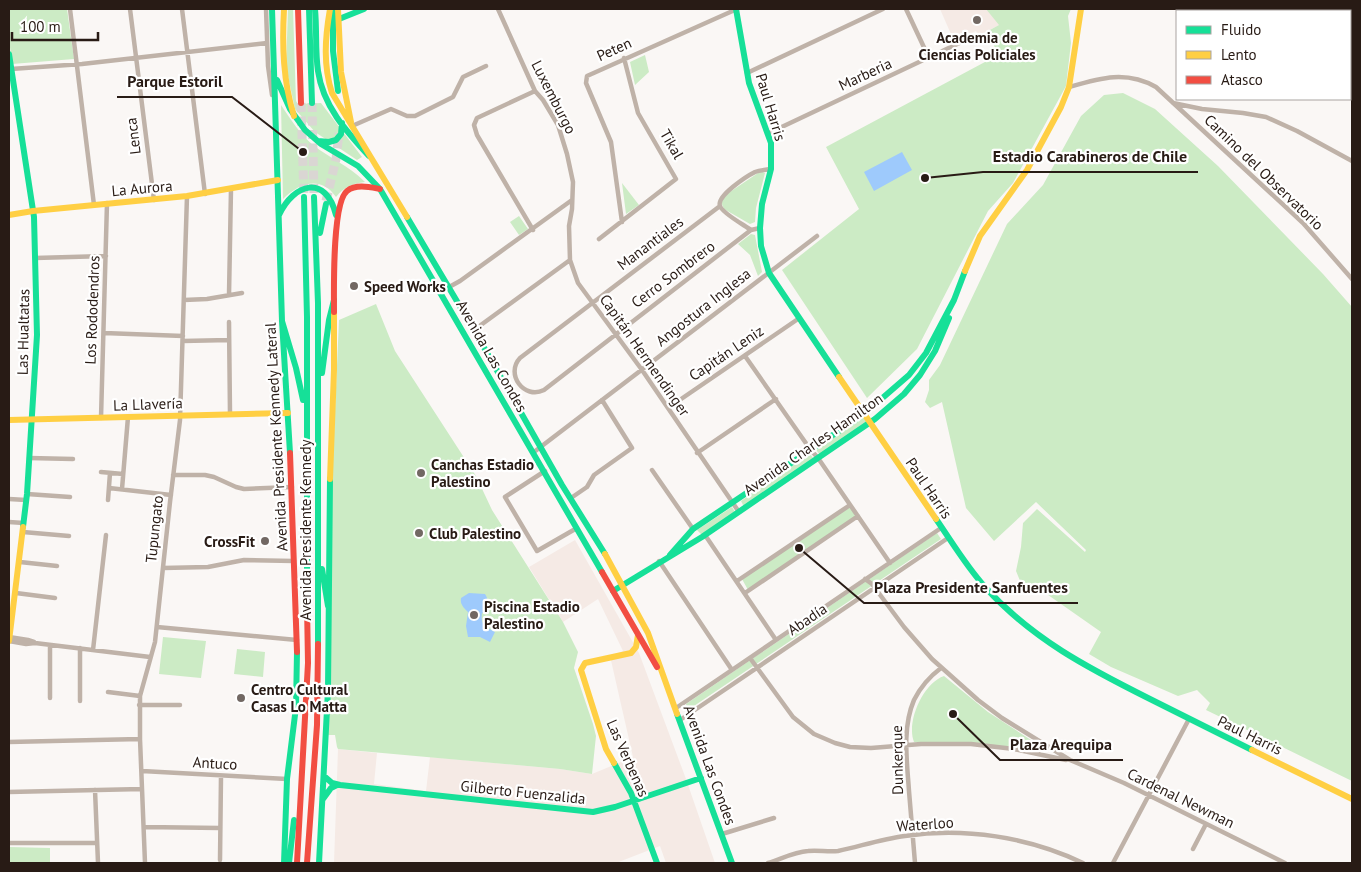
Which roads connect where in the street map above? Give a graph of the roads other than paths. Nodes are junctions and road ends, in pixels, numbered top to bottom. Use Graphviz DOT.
graph roads {
  1 [pos="70,9"];
  2 [pos="130,9"];
  3 [pos="182,9"];
  4 [pos="266,9"];
  5 [pos="272,9"];
  6 [pos="284,9"];
  7 [pos="298,9"];
  8 [pos="309,9"];
  9 [pos="315,9"];
  10 [pos="332,9"];
  11 [pos="338,9"];
  12 [pos="364,9"];
  13 [pos="498,9"];
  14 [pos="736,9"];
  15 [pos="883,9"];
  16 [pos="906,9"];
  17 [pos="1081,9"];
  18 [pos="338,19"];
  19 [pos="972,37"];
  20 [pos="267,43"];
  21 [pos="187,52"];
  22 [pos="9,54"];
  23 [pos="136,58"];
  24 [pos="624,58"];
  25 [pos="929,58"];
  26 [pos="77,64"];
  27 [pos="486,66"];
  28 [pos="11,69"];
  29 [pos="275,71"];
  30 [pos="747,73"];
  31 [pos="1069,87"];
  32 [pos="338,91"];
  33 [pos="535,91"];
  34 [pos="301,102"];
  35 [pos="312,103"];
  36 [pos="1173,103"];
  37 [pos="339,105"];
  38 [pos="275,113"];
  39 [pos="294,116"];
  40 [pos="352,126"];
  41 [pos="342,127"];
  42 [pos="769,133"];
  43 [pos="316,140"];
  44 [pos="369,156"];
  45 [pos="1352,161"];
  46 [pos="771,169"];
  47 [pos="278,180"];
  48 [pos="231,189"];
  49 [pos="380,189"];
  50 [pos="205,194"];
  51 [pos="187,196"];
  52 [pos="304,197"];
  53 [pos="314,197"];
  54 [pos="154,200"];
  55 [pos="572,200"];
  56 [pos="107,203"];
  57 [pos="326,204"];
  58 [pos="94,205"];
  59 [pos="720,206"];
  60 [pos="33,210"];
  61 [pos="9,215"];
  62 [pos="278,215"];
  63 [pos="337,219"];
  64 [pos="622,222"];
  65 [pos="760,228"];
  66 [pos="533,230"];
  67 [pos="751,230"];
  68 [pos="817,236"];
  69 [pos="599,239"];
  70 [pos="106,256"];
  71 [pos="35,258"];
  72 [pos="316,258"];
  73 [pos="570,260"];
  74 [pos="768,273"];
  75 [pos="1352,279"];
  76 [pos="449,288"];
  77 [pos="440,292"];
  78 [pos="242,293"];
  79 [pos="228,295"];
  80 [pos="184,300"];
  81 [pos="334,300"];
  82 [pos="954,300"];
  83 [pos="593,304"];
  84 [pos="798,319"];
  85 [pos="282,321"];
  86 [pos="229,322"];
  87 [pos="474,330"];
  88 [pos="104,333"];
  89 [pos="615,334"];
  90 [pos="183,338"];
  91 [pos="229,340"];
  92 [pos="745,356"];
  93 [pos="642,370"];
  94 [pos="518,380"];
  95 [pos="507,387"];
  96 [pos="318,392"];
  97 [pos="776,399"];
  98 [pos="602,400"];
  99 [pos="668,408"];
  100 [pos="288,413"];
  101 [pos="230,414"];
  102 [pos="307,414"];
  103 [pos="864,414"];
  104 [pos="181,415"];
  105 [pos="128,417"];
  106 [pos="101,418"];
  107 [pos="9,420"];
  108 [pos="32,420"];
  109 [pos="870,423"];
  110 [pos="541,447"];
  111 [pos="810,449"];
  112 [pos="534,452"];
  113 [pos="698,453"];
  114 [pos="29,458"];
  115 [pos="818,458"];
  116 [pos="73,459"];
  117 [pos="652,470"];
  118 [pos="545,471"];
  119 [pos="101,472"];
  120 [pos="110,473"];
  121 [pos="123,474"];
  122 [pos="173,474"];
  123 [pos="292,487"];
  124 [pos="109,488"];
  125 [pos="122,489"];
  126 [pos="171,494"];
  127 [pos="27,497"];
  128 [pos="70,497"];
  129 [pos="9,498"];
  130 [pos="571,498"];
  131 [pos="108,500"];
  132 [pos="731,503"];
  133 [pos="850,505"];
  134 [pos="738,512"];
  135 [pos="858,516"];
  136 [pos="9,522"];
  137 [pos="24,523"];
  138 [pos="577,528"];
  139 [pos="941,528"];
  140 [pos="693,529"];
  141 [pos="23,532"];
  142 [pos="317,534"];
  143 [pos="106,535"];
  144 [pos="69,536"];
  145 [pos="704,536"];
  146 [pos="948,538"];
  147 [pos="670,555"];
  148 [pos="294,561"];
  149 [pos="659,561"];
  150 [pos="20,562"];
  151 [pos="890,562"];
  152 [pos="57,566"];
  153 [pos="163,568"];
  154 [pos="865,579"];
  155 [pos="737,581"];
  156 [pos="622,585"];
  157 [pos="875,588"];
  158 [pos="613,591"];
  159 [pos="16,593"];
  160 [pos="745,593"];
  161 [pos="55,598"];
  162 [pos="328,606"];
  163 [pos="157,627"];
  164 [pos="638,635"];
  165 [pos="9,639"];
  166 [pos="297,640"];
  167 [pos="776,640"];
  168 [pos="50,644"];
  169 [pos="80,648"];
  170 [pos="93,650"];
  171 [pos="150,658"];
  172 [pos="750,658"];
  173 [pos="757,668"];
  174 [pos="942,668"];
  175 [pos="732,670"];
  176 [pos="663,677"];
  177 [pos="108,692"];
  178 [pos="140,696"];
  179 [pos="50,698"];
  180 [pos="80,701"];
  181 [pos="139,705"];
  182 [pos="180,705"];
  183 [pos="676,708"];
  184 [pos="1189,719"];
  185 [pos="680,720"];
  186 [pos="140,739"];
  187 [pos="9,742"];
  188 [pos="907,745"];
  189 [pos="1070,760"];
  190 [pos="142,771"];
  191 [pos="221,776"];
  192 [pos="324,776"];
  193 [pos="701,778"];
  194 [pos="287,779"];
  195 [pos="300,785"];
  196 [pos="337,785"];
  197 [pos="142,789"];
  198 [pos="95,790"];
  199 [pos="9,792"];
  200 [pos="1149,796"];
  201 [pos="323,799"];
  202 [pos="1352,799"];
  203 [pos="634,800"];
  204 [pos="774,818"];
  205 [pos="1206,824"];
  206 [pos="144,827"];
  207 [pos="220,828"];
  208 [pos="722,834"];
  209 [pos="913,835"];
  210 [pos="9,843"];
  211 [pos="97,843"];
  212 [pos="1194,850"];
  213 [pos="220,860"];
  214 [pos="98,863"];
  215 [pos="145,863"];
  216 [pos="284,863"];
  217 [pos="289,863"];
  218 [pos="297,863"];
  219 [pos="307,863"];
  220 [pos="319,863"];
  221 [pos="657,863"];
  222 [pos="732,863"];
  223 [pos="768,863"];
  224 [pos="915,863"];
  225 [pos="1083,863"];
  226 [pos="1114,863"];
  227 [pos="1285,863"];
  1 -- 26 [label="street"];
  2 -- 23 [label="street, Lenca"];
  3 -- 21 [label="street"];
  4 -- 20 [label="street"];
  5 -- 29 [label="main road, Avenida Presidente Kennedy Lateral"];
  6 -- 39 [label="main road"];
  7 -- 34 [label="main road"];
  8 -- 35 [label="main road"];
  9 -- 41 [label="main road"];
  10 -- 32 [label="main road"];
  10 -- 37 [label="main road, Avenida Las Condes"];
  11 -- 18 [label="main road, Avenida Las Condes"];
  12 -- 18 [label="main road"];
  13 -- 33 [label="street, Luxemburgo"];
  14 -- 24 [label="street, Peten"];
  14 -- 30 [label="main road, Paul Harris"];
  15 -- 30 [label="street"];
  16 -- 25 [label="street"];
  17 -- 31 [label="main road, Avenida Charles Hamilton"];
  18 -- 40 [label="main road, Avenida Las Condes"];
  19 -- 25 [label="street, Marberia"];
  20 -- 21 [label="street"];
  20 -- 38 [label="street"];
  21 -- 23 [label="street"];
  21 -- 50 [label="street"];
  22 -- 28 [label="main road, Las Hualtatas"];
  23 -- 26 [label="street"];
  23 -- 54 [label="street, Lenca"];
  24 -- 64 [label="street, Peten"];
  24 -- 64 [label="street, Tikal"];
  25 -- 42 [label="street, Marberia"];
  26 -- 28 [label="street"];
  26 -- 58 [label="street"];
  27 -- 40 [label="street"];
  28 -- 60 [label="main road, Las Hualtatas"];
  29 -- 38 [label="main road, Avenida Presidente Kennedy Lateral"];
  29 -- 39 [label="main road, Avenida Las Condes"];
  30 -- 42 [label="main road, Paul Harris"];
  31 -- 36 [label="street, Camino del Observatorio"];
  31 -- 82 [label="main road, Avenida Charles Hamilton"];
  33 -- 55 [label="street, Luxemburgo"];
  33 -- 66 [label="street"];
  36 -- 45 [label="street"];
  36 -- 75 [label="street, Camino del Observatorio"];
  37 -- 40 [label="main road, Avenida Las Condes"];
  37 -- 41 [label="main road"];
  38 -- 47 [label="main road, Avenida Presidente Kennedy Lateral"];
  39 -- 43 [label="main road, Avenida Las Condes"];
  40 -- 44 [label="main road, Avenida Las Condes"];
  41 -- 43 [label="main road"];
  41 -- 44 [label="main road"];
  42 -- 46 [label="main road, Paul Harris"];
  43 -- 49 [label="main road, Avenida Las Condes"];
  44 -- 76 [label="main road, Avenida Las Condes"];
  46 -- 59 [label="street, Manantiales"];
  46 -- 65 [label="main road, Paul Harris"];
  47 -- 48 [label="main road, La Aurora"];
  47 -- 62 [label="main road, Avenida Presidente Kennedy Lateral"];
  48 -- 50 [label="main road, La Aurora"];
  48 -- 79 [label="street"];
  49 -- 63 [label="main road"];
  49 -- 77 [label="main road, Avenida Las Condes"];
  50 -- 51 [label="main road, La Aurora"];
  51 -- 54 [label="main road, La Aurora"];
  51 -- 80 [label="street, Tupungato"];
  52 -- 102 [label="main road, Avenida Presidente Kennedy"];
  53 -- 72 [label="main road, Avenida Presidente Kennedy"];
  54 -- 56 [label="main road, La Aurora"];
  55 -- 66 [label="street"];
  55 -- 73 [label="street, Capitán Hermendinger"];
  56 -- 58 [label="main road, La Aurora"];
  56 -- 70 [label="street, Los Rododendros"];
  57 -- 72 [label="main road"];
  58 -- 60 [label="main road, La Aurora"];
  59 -- 67 [label="street"];
  59 -- 83 [label="street, Manantiales"];
  60 -- 61 [label="main road, La Aurora"];
  60 -- 71 [label="main road, Las Hualtatas"];
  62 -- 63 [label="main road"];
  62 -- 85 [label="main road, Avenida Presidente Kennedy Lateral"];
  63 -- 81 [label="main road"];
  64 -- 69 [label="street, Tikal"];
  65 -- 67 [label="street, Cerro Sombrero"];
  65 -- 74 [label="main road, Paul Harris"];
  66 -- 76 [label="street"];
  67 -- 89 [label="street, Cerro Sombrero"];
  68 -- 74 [label="street, Angostura Inglesa"];
  70 -- 71 [label="street"];
  70 -- 88 [label="street, Los Rododendros"];
  71 -- 108 [label="main road, Las Hualtatas"];
  72 -- 96 [label="main road, Avenida Presidente Kennedy"];
  73 -- 83 [label="street, Capitán Hermendinger"];
  73 -- 87 [label="street"];
  74 -- 84 [label="main road, Paul Harris"];
  74 -- 93 [label="street, Angostura Inglesa"];
  76 -- 77 [label="street"];
  76 -- 87 [label="main road, Avenida Las Condes"];
  77 -- 112 [label="main road, Avenida Las Condes"];
  78 -- 79 [label="street"];
  79 -- 80 [label="street"];
  80 -- 90 [label="street, Tupungato"];
  81 -- 96 [label="main road"];
  81 -- 162 [label="main road"];
  82 -- 103 [label="main road, Avenida Charles Hamilton"];
  82 -- 109 [label="main road, Avenida Charles Hamilton"];
  83 -- 89 [label="street, Capitán Hermendinger"];
  83 -- 94 [label="street, Manantiales"];
  84 -- 92 [label="street, Capitán Leniz"];
  84 -- 103 [label="main road, Paul Harris"];
  85 -- 100 [label="main road, Avenida Presidente Kennedy Lateral"];
  85 -- 102 [label="main road"];
  86 -- 91 [label="street"];
  87 -- 95 [label="main road, Avenida Las Condes"];
  88 -- 90 [label="street"];
  88 -- 106 [label="street, Los Rododendros"];
  89 -- 93 [label="street, Capitán Hermendinger"];
  89 -- 94 [label="street, Cerro Sombrero"];
  90 -- 91 [label="street"];
  90 -- 104 [label="street, Tupungato"];
  91 -- 101 [label="street"];
  92 -- 97 [label="street"];
  92 -- 99 [label="street, Capitán Leniz"];
  93 -- 98 [label="street, Angostura Inglesa"];
  93 -- 99 [label="street, Capitán Hermendinger"];
  94 -- 95 [label="street"];
  95 -- 110 [label="main road, Avenida Las Condes"];
  96 -- 142 [label="main road, Avenida Presidente Kennedy"];
  97 -- 111 [label="street"];
  97 -- 113 [label="street"];
  98 -- 110 [label="street, Angostura Inglesa"];
  98 -- 130 [label="street"];
  99 -- 113 [label="street, Capitán Hermendinger"];
  100 -- 101 [label="main road, La Llavería"];
  100 -- 123 [label="main road, Avenida Presidente Kennedy Lateral"];
  101 -- 104 [label="main road, La Llavería"];
  102 -- 195 [label="main road, Avenida Presidente Kennedy"];
  103 -- 109 [label="main road, Paul Harris"];
  103 -- 111 [label="main road, Avenida Charles Hamilton"];
  104 -- 105 [label="main road, La Llavería"];
  104 -- 122 [label="street, Tupungato"];
  105 -- 106 [label="main road, La Llavería"];
  105 -- 121 [label="street"];
  106 -- 108 [label="main road, La Llavería"];
  107 -- 108 [label="main road, La Llavería"];
  108 -- 114 [label="main road, Las Hualtatas"];
  109 -- 115 [label="main road, Avenida Charles Hamilton"];
  109 -- 139 [label="main road, Paul Harris"];
  110 -- 112 [label="street, Angostura Inglesa"];
  110 -- 130 [label="main road, Avenida Las Condes"];
  111 -- 115 [label="street"];
  111 -- 132 [label="main road, Avenida Charles Hamilton"];
  112 -- 118 [label="main road, Avenida Las Condes"];
  113 -- 132 [label="street, Capitán Hermendinger"];
  114 -- 116 [label="street"];
  114 -- 127 [label="main road, Las Hualtatas"];
  115 -- 133 [label="street"];
  115 -- 134 [label="main road, Avenida Charles Hamilton"];
  117 -- 140 [label="street"];
  118 -- 138 [label="main road, Avenida Las Condes"];
  118 -- 138 [label="street"];
  119 -- 120 [label="street"];
  120 -- 121 [label="street"];
  120 -- 124 [label="street"];
  121 -- 125 [label="street"];
  122 -- 123 [label="street"];
  122 -- 126 [label="street, Tupungato"];
  123 -- 148 [label="main road, Avenida Presidente Kennedy Lateral"];
  124 -- 125 [label="street"];
  124 -- 131 [label="street"];
  125 -- 126 [label="street"];
  126 -- 153 [label="street, Tupungato"];
  127 -- 128 [label="street"];
  127 -- 129 [label="street"];
  127 -- 137 [label="main road, Las Hualtatas"];
  130 -- 156 [label="main road, Avenida Las Condes"];
  132 -- 134 [label="street, Capitán Hermendinger"];
  132 -- 140 [label="main road, Avenida Charles Hamilton"];
  133 -- 135 [label="street"];
  133 -- 155 [label="street"];
  134 -- 145 [label="main road, Avenida Charles Hamilton"];
  135 -- 151 [label="street"];
  135 -- 160 [label="street"];
  136 -- 137 [label="street"];
  137 -- 141 [label="main road, Las Hualtatas"];
  138 -- 158 [label="main road, Avenida Las Condes"];
  139 -- 146 [label="main road, Paul Harris"];
  139 -- 151 [label="street, Abadía"];
  140 -- 145 [label="main road"];
  140 -- 147 [label="main road, Avenida Charles Hamilton"];
  141 -- 144 [label="street"];
  141 -- 150 [label="main road, Las Hualtatas"];
  142 -- 162 [label="main road"];
  142 -- 219 [label="main road, Avenida Presidente Kennedy"];
  143 -- 170 [label="street"];
  145 -- 147 [label="main road, Avenida Charles Hamilton"];
  145 -- 155 [label="street"];
  146 -- 157 [label="street, Abadía"];
  146 -- 184 [label="main road, Paul Harris"];
  147 -- 149 [label="main road, Avenida Charles Hamilton"];
  148 -- 153 [label="street"];
  148 -- 166 [label="main road, Avenida Presidente Kennedy Lateral"];
  149 -- 156 [label="main road, Avenida Charles Hamilton"];
  149 -- 175 [label="street"];
  150 -- 152 [label="street"];
  150 -- 159 [label="main road, Las Hualtatas"];
  151 -- 154 [label="street, Abadía"];
  153 -- 163 [label="street, Tupungato"];
  154 -- 157 [label="street, Cardenal Newman"];
  154 -- 167 [label="street, Abadía"];
  155 -- 160 [label="street"];
  156 -- 158 [label="main road, Avenida Charles Hamilton"];
  156 -- 176 [label="main road, Avenida Las Condes"];
  157 -- 173 [label="street, Abadía"];
  157 -- 174 [label="street, Cardenal Newman"];
  158 -- 164 [label="main road, Avenida Las Condes"];
  159 -- 161 [label="street"];
  159 -- 165 [label="main road, Las Hualtatas"];
  160 -- 167 [label="street"];
  162 -- 192 [label="main road"];
  163 -- 166 [label="street"];
  163 -- 171 [label="street, Tupungato"];
  164 -- 176 [label="main road, Avenida Las Condes"];
  164 -- 203 [label="main road, Las Verbenas"];
  165 -- 168 [label="street"];
  166 -- 194 [label="main road, Avenida Presidente Kennedy Lateral"];
  167 -- 172 [label="street, Abadía"];
  168 -- 169 [label="street"];
  168 -- 179 [label="street"];
  169 -- 170 [label="street"];
  169 -- 180 [label="street"];
  170 -- 171 [label="street"];
  171 -- 178 [label="street, Tupungato"];
  172 -- 173 [label="street"];
  172 -- 175 [label="street, Abadía"];
  173 -- 185 [label="street, Abadía"];
  173 -- 188 [label="street"];
  174 -- 188 [label="street, Dunkerque"];
  174 -- 189 [label="street, Cardenal Newman"];
  175 -- 183 [label="street, Abadía"];
  176 -- 183 [label="main road, Avenida Las Condes"];
  177 -- 178 [label="street"];
  178 -- 181 [label="street, Tupungato"];
  181 -- 182 [label="street"];
  181 -- 186 [label="street, Tupungato"];
  183 -- 185 [label="main road, Avenida Las Condes"];
  184 -- 200 [label="street"];
  184 -- 202 [label="main road, Paul Harris"];
  185 -- 193 [label="main road, Avenida Las Condes"];
  186 -- 187 [label="street"];
  186 -- 190 [label="street, Tupungato"];
  188 -- 189 [label="street"];
  188 -- 209 [label="street, Dunkerque"];
  189 -- 200 [label="street, Cardenal Newman"];
  190 -- 191 [label="street, Antuco"];
  190 -- 197 [label="street, Tupungato"];
  191 -- 194 [label="street, Antuco"];
  191 -- 207 [label="street"];
  192 -- 196 [label="main road, Gilberto Fuenzalida"];
  192 -- 201 [label="main road"];
  193 -- 203 [label="main road, Gilberto Fuenzalida"];
  193 -- 208 [label="main road, Avenida Las Condes"];
  194 -- 216 [label="main road, Avenida Presidente Kennedy Lateral"];
  195 -- 217 [label="main road"];
  195 -- 218 [label="main road, Avenida Presidente Kennedy"];
  196 -- 201 [label="main road"];
  196 -- 203 [label="main road, Gilberto Fuenzalida"];
  197 -- 198 [label="street"];
  197 -- 206 [label="street, Tupungato"];
  198 -- 199 [label="street"];
  198 -- 211 [label="street"];
  200 -- 205 [label="street, Cardenal Newman"];
  200 -- 226 [label="street"];
  201 -- 220 [label="main road"];
  203 -- 221 [label="main road, Las Verbenas"];
  204 -- 208 [label="street"];
  205 -- 212 [label="street"];
  205 -- 227 [label="street, Cardenal Newman"];
  206 -- 207 [label="street"];
  206 -- 215 [label="street, Tupungato"];
  207 -- 213 [label="street"];
  208 -- 222 [label="main road, Avenida Las Condes"];
  209 -- 223 [label="street, Waterloo"];
  209 -- 224 [label="street, Dunkerque"];
  209 -- 225 [label="street, Waterloo"];
  210 -- 211 [label="street"];
  211 -- 214 [label="street"];
}
